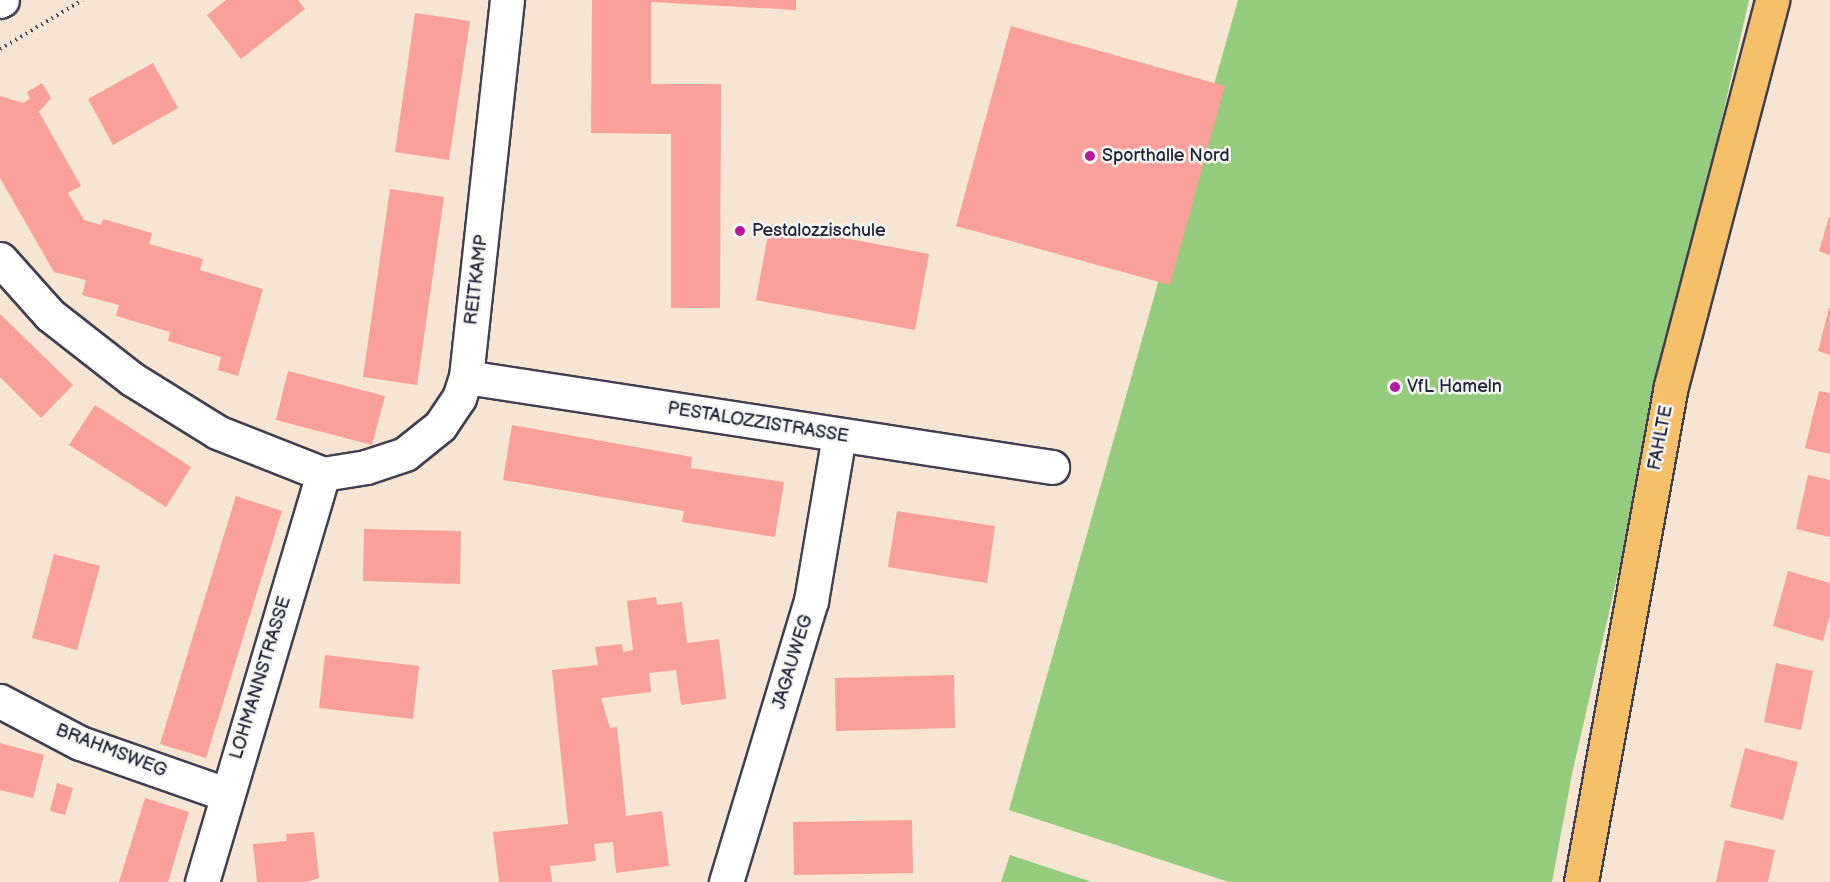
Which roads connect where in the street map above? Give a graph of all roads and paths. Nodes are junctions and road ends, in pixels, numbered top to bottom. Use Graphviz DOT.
graph roads {
  1 [pos="83,0"];
  2 [pos="507,0"];
  3 [pos="1772,0"];
  4 [pos="0,49"];
  5 [pos="0,259"];
  6 [pos="466,377"];
  7 [pos="839,436"];
  8 [pos="1052,467"];
  9 [pos="323,474"];
  10 [pos="0,700"];
  11 [pos="226,794"];
  12 [pos="202,882"];
  13 [pos="726,882"];
  14 [pos="1581,882"];
  1 -- 4 [label="path"];
  2 -- 6 [label="street, REITKAMP"];
  3 -- 14 [label="main road, FAHLTE"];
  5 -- 9 [label="street"];
  6 -- 7 [label="street, PESTALOZZISTRASSE"];
  6 -- 9 [label="street, REITKAMP"];
  7 -- 8 [label="street, PESTALOZZISTRASSE"];
  7 -- 13 [label="street, JAGAUWEG"];
  9 -- 11 [label="street, LOHMANNSTRASSE"];
  10 -- 11 [label="street, BRAHMSWEG"];
  11 -- 12 [label="street, LOHMANNSTRASSE"];
}
